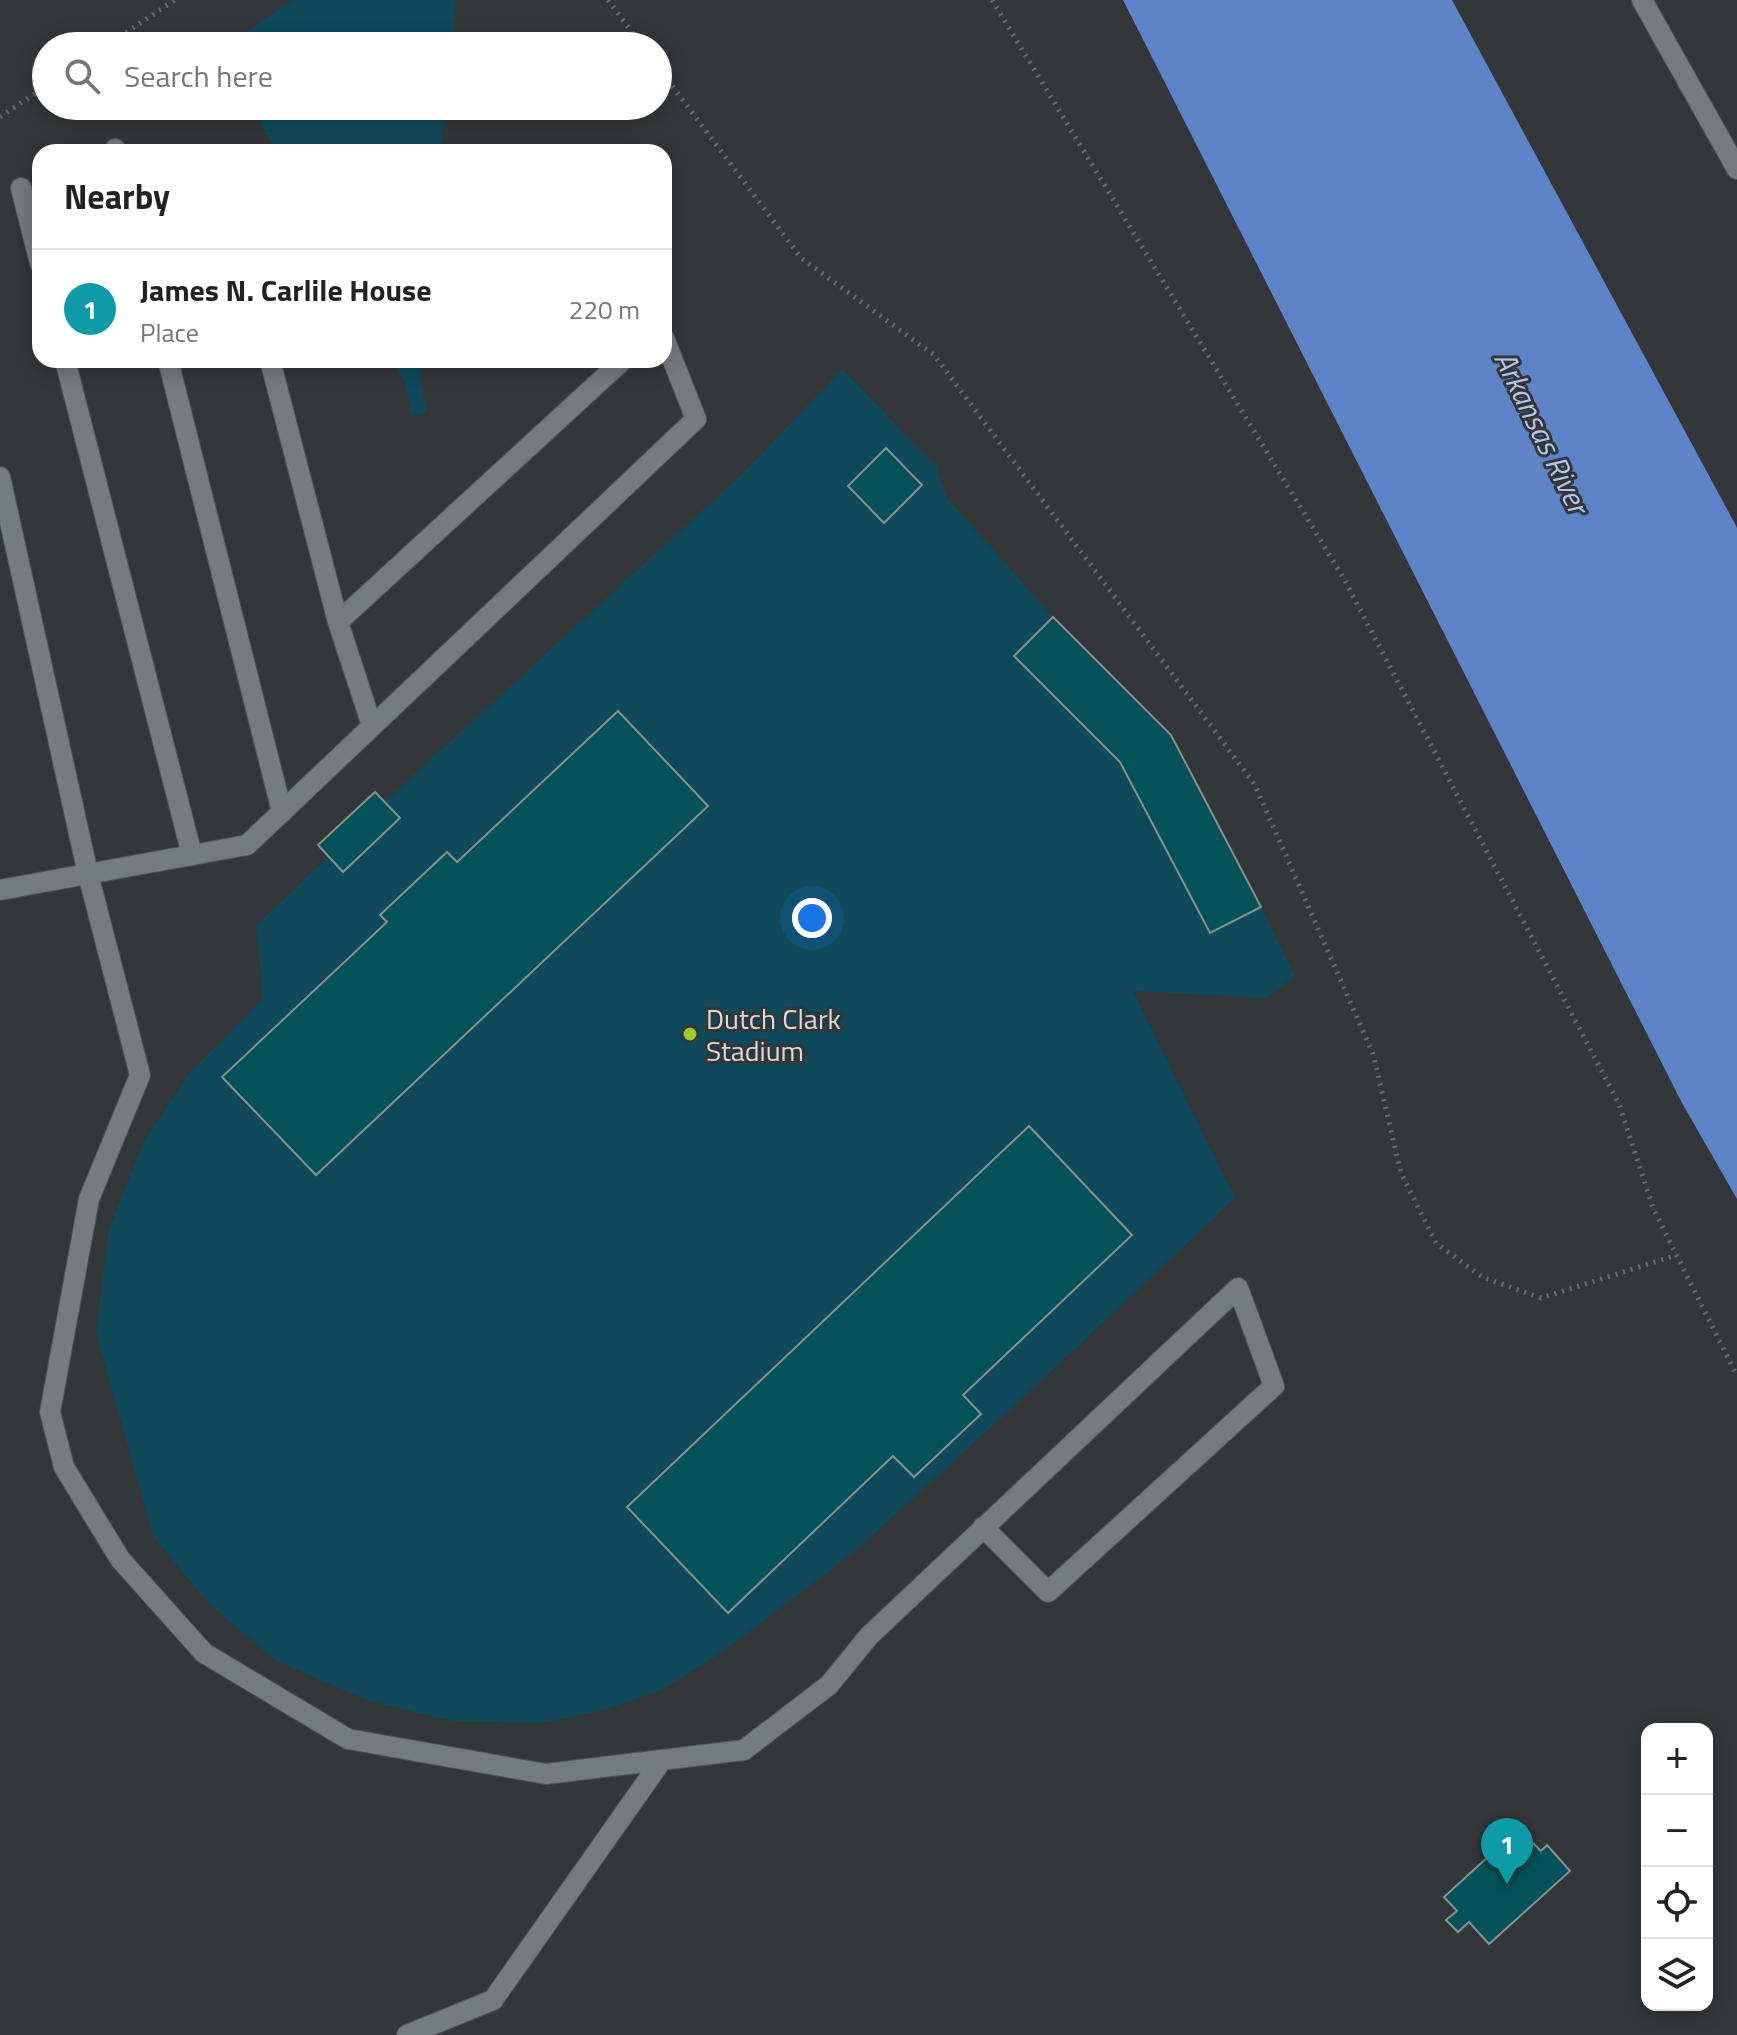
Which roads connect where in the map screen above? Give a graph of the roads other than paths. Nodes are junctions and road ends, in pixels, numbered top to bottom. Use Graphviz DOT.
graph roads {
  1 [pos="1642,0"];
  2 [pos="1737,169"];
  3 [pos="21,188"];
  4 [pos="32,231"];
  5 [pos="672,358"];
  6 [pos="67,368"];
  7 [pos="170,368"];
  8 [pos="272,368"];
  9 [pos="614,368"];
  10 [pos="0,477"];
  11 [pos="338,622"];
  12 [pos="372,726"];
  13 [pos="282,812"];
  14 [pos="192,855"];
  15 [pos="88,874"];
  16 [pos="0,890"];
  17 [pos="983,1527"];
  18 [pos="662,1760"];
  19 [pos="407,2035"];
  1 -- 2 [label="street"];
  3 -- 4 [label="street"];
  5 -- 12 [label="street"];
  6 -- 14 [label="street"];
  7 -- 13 [label="street"];
  8 -- 11 [label="street"];
  9 -- 11 [label="street"];
  10 -- 15 [label="street"];
  11 -- 12 [label="street"];
  12 -- 13 [label="street"];
  13 -- 14 [label="street"];
  14 -- 15 [label="street"];
  15 -- 16 [label="street"];
  15 -- 18 [label="street"];
  17 -- 17 [label="street"];
  17 -- 18 [label="street"];
  18 -- 19 [label="street"];
}
